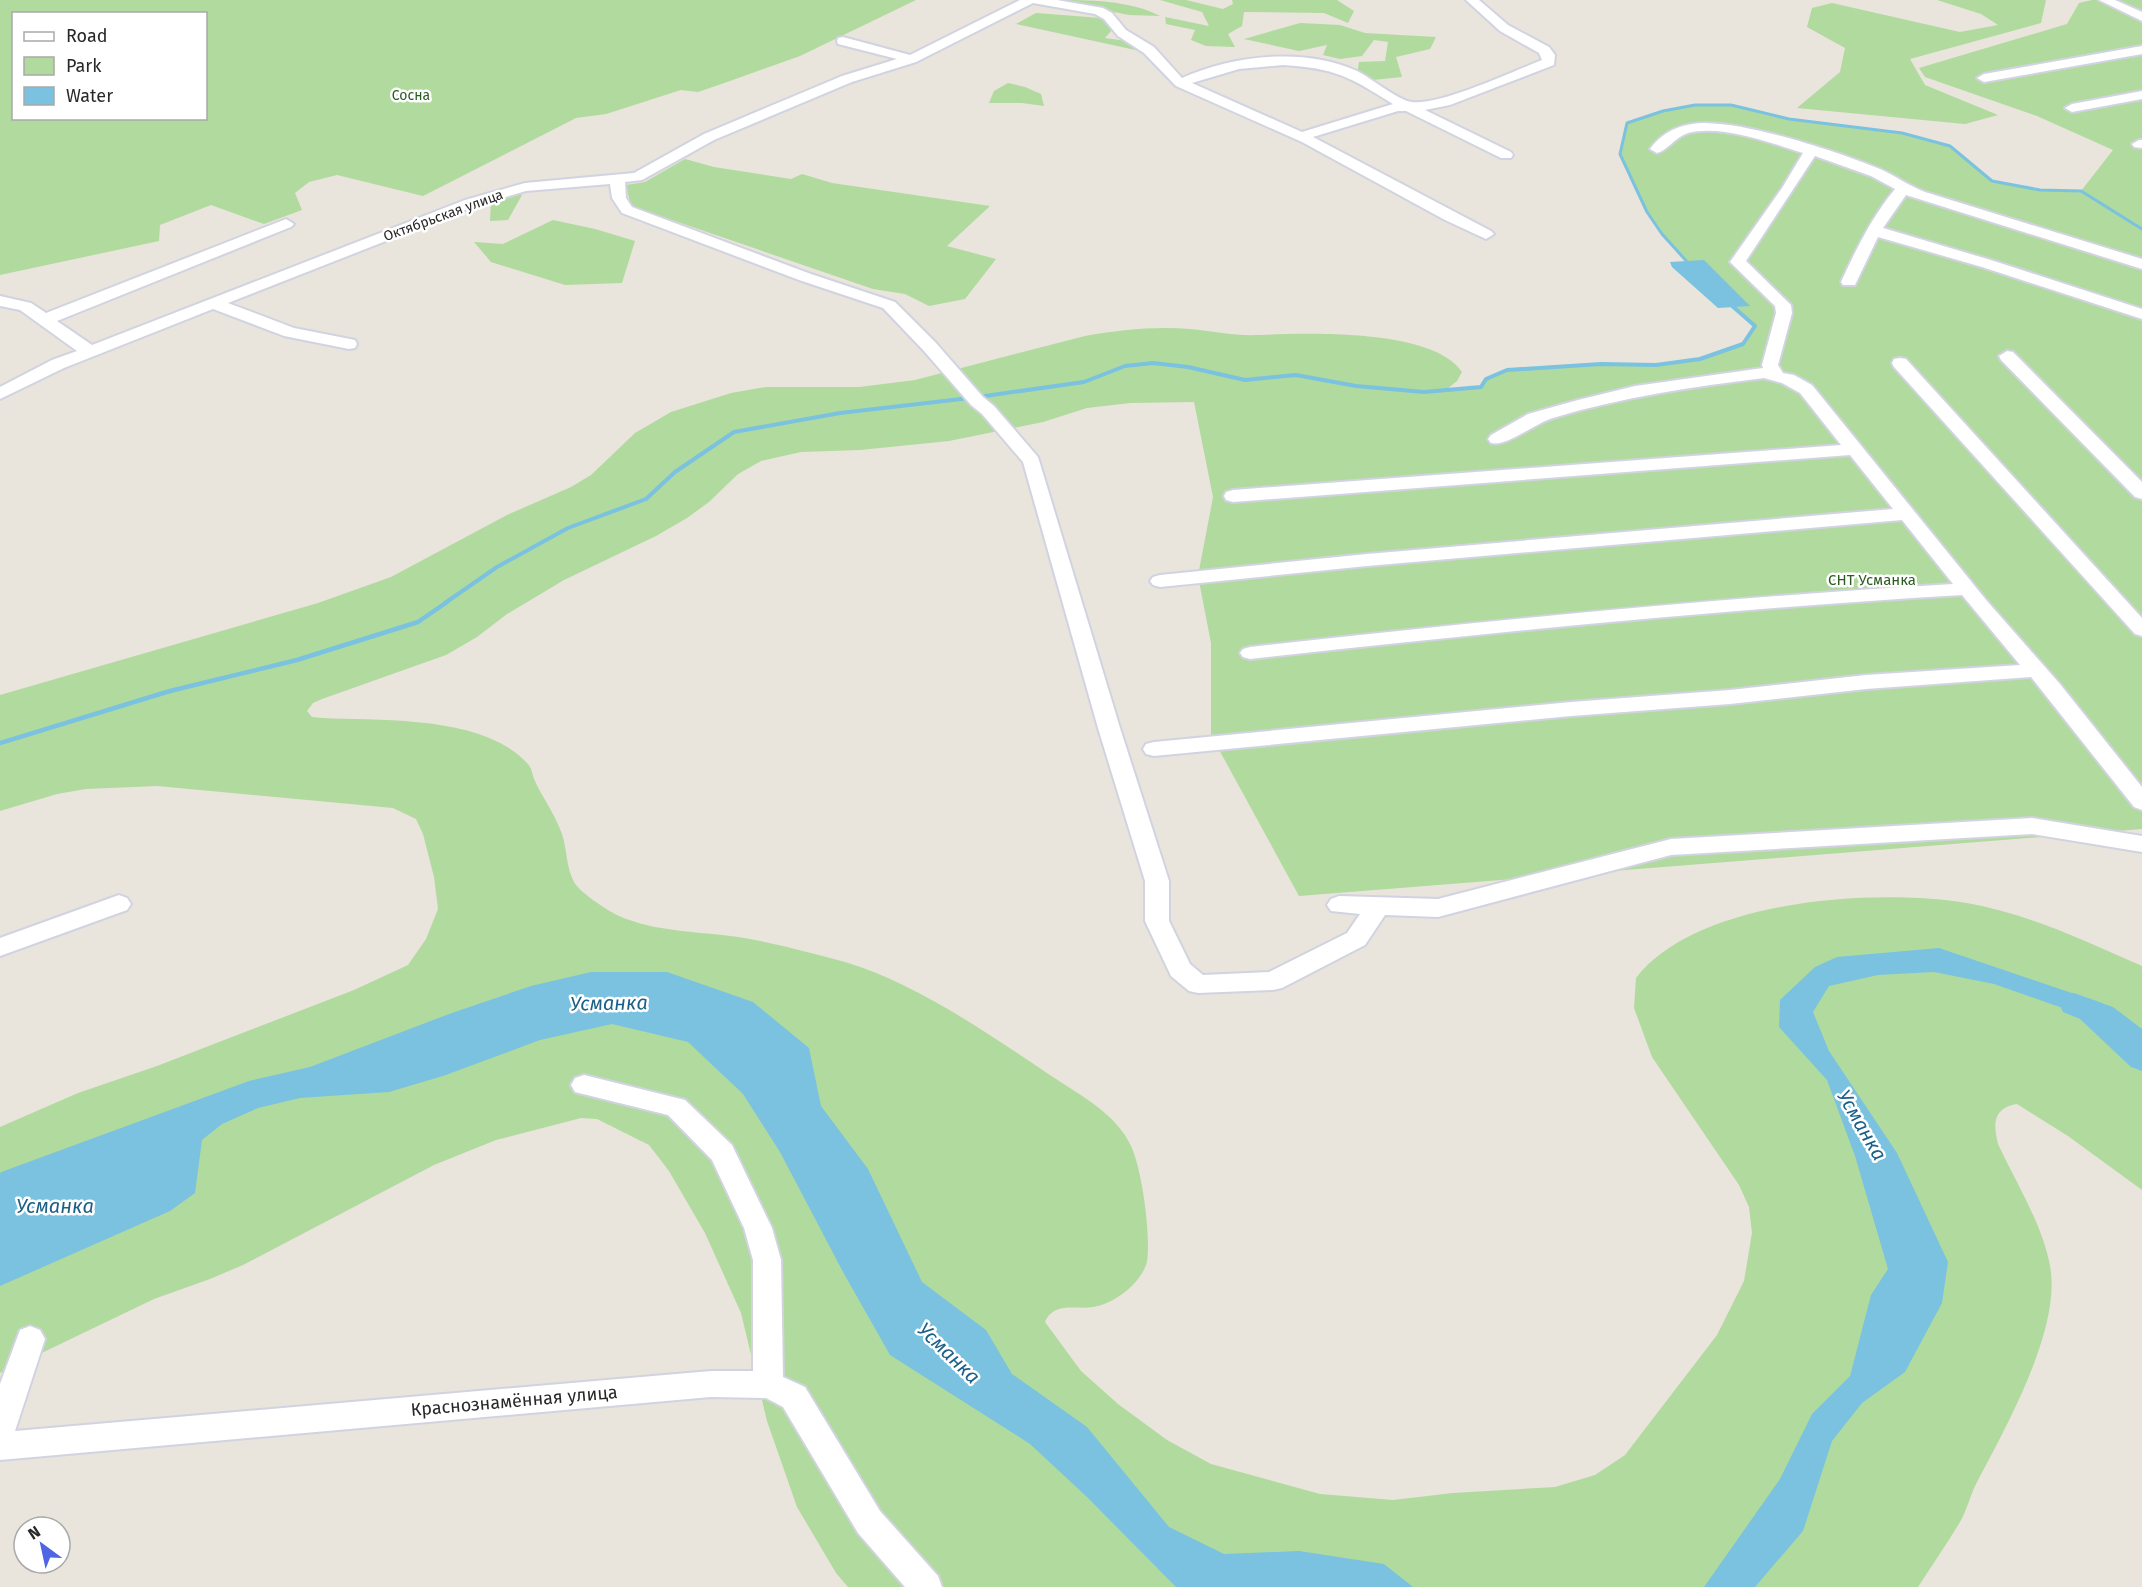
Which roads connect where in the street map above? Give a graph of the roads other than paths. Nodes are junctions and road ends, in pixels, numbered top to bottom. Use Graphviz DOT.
graph roads {
  1 [pos="1030,0"];
  2 [pos="1036,0"];
  3 [pos="1472,0"];
  4 [pos="2104,0"];
  5 [pos="2139,13"];
  6 [pos="843,41"];
  7 [pos="2142,50"];
  8 [pos="911,59"];
  9 [pos="1984,78"];
  10 [pos="1181,83"];
  11 [pos="2142,95"];
  12 [pos="1408,107"];
  13 [pos="2072,108"];
  14 [pos="1302,136"];
  15 [pos="1657,149"];
  16 [pos="1811,151"];
  17 [pos="1506,155"];
  18 [pos="616,179"];
  19 [pos="1903,189"];
  20 [pos="286,224"];
  21 [pos="1875,231"];
  22 [pos="1486,234"];
  23 [pos="2142,264"];
  24 [pos="1849,282"];
  25 [pos="0,301"];
  26 [pos="212,303"];
  27 [pos="2142,314"];
  28 [pos="44,320"];
  29 [pos="349,344"];
  30 [pos="90,351"];
  31 [pos="2007,356"];
  32 [pos="1900,363"];
  33 [pos="1776,376"];
  34 [pos="0,394"];
  35 [pos="1497,439"];
  36 [pos="1854,449"];
  37 [pos="2142,493"];
  38 [pos="1233,496"];
  39 [pos="1909,514"];
  40 [pos="1160,581"];
  41 [pos="1968,590"];
  42 [pos="2142,630"];
  43 [pos="1250,653"];
  44 [pos="2036,670"];
  45 [pos="1154,749"];
  46 [pos="2142,802"];
  47 [pos="2142,844"];
  48 [pos="119,904"];
  49 [pos="1339,905"];
  50 [pos="1378,906"];
  51 [pos="0,947"];
  52 [pos="584,1085"];
  53 [pos="30,1339"];
  54 [pos="768,1385"];
  55 [pos="0,1429"];
  56 [pos="0,1446"];
  57 [pos="926,1587"];
  1 -- 8 [label="street, Октябрьская улица"];
  2 -- 10 [label="street"];
  3 -- 12 [label="street"];
  4 -- 5 [label="street"];
  6 -- 8 [label="street"];
  7 -- 9 [label="street"];
  8 -- 18 [label="street, Октябрьская улица"];
  10 -- 12 [label="street"];
  10 -- 14 [label="street"];
  11 -- 13 [label="street"];
  12 -- 14 [label="street"];
  12 -- 17 [label="street"];
  14 -- 22 [label="street"];
  15 -- 16 [label="street"];
  16 -- 19 [label="street"];
  16 -- 33 [label="street"];
  18 -- 26 [label="street, Октябрьская улица"];
  18 -- 50 [label="street"];
  19 -- 21 [label="street"];
  19 -- 23 [label="street"];
  20 -- 28 [label="street"];
  21 -- 24 [label="street"];
  21 -- 27 [label="street"];
  25 -- 28 [label="street"];
  26 -- 29 [label="street"];
  26 -- 30 [label="street, Октябрьская улица"];
  28 -- 30 [label="street"];
  30 -- 34 [label="street, Октябрьская улица"];
  31 -- 37 [label="street"];
  32 -- 42 [label="street"];
  33 -- 35 [label="street"];
  33 -- 36 [label="street"];
  36 -- 38 [label="street"];
  36 -- 39 [label="street"];
  39 -- 40 [label="street"];
  39 -- 41 [label="street"];
  41 -- 43 [label="street"];
  41 -- 44 [label="street"];
  44 -- 45 [label="street"];
  44 -- 46 [label="street"];
  47 -- 50 [label="street"];
  48 -- 51 [label="street"];
  49 -- 50 [label="street"];
  52 -- 54 [label="street"];
  53 -- 55 [label="street"];
  54 -- 56 [label="street, Краснознамённая улица"];
  54 -- 57 [label="street, Краснознамённая улица"];
}
